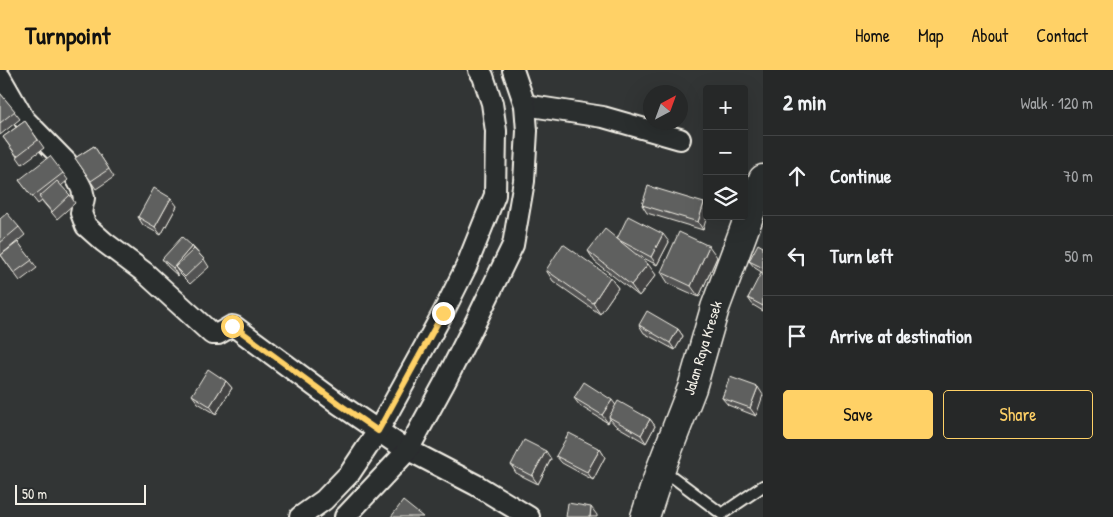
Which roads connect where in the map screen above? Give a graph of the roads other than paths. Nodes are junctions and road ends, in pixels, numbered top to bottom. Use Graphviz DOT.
graph roads {
  1 [pos="479,70"];
  2 [pos="513,70"];
  3 [pos="0,77"];
  4 [pos="525,105"];
  5 [pos="680,139"];
  6 [pos="763,179"];
  7 [pos="507,199"];
  8 [pos="755,225"];
  9 [pos="486,226"];
  10 [pos="509,242"];
  11 [pos="480,275"];
  12 [pos="456,322"];
  13 [pos="380,432"];
  14 [pos="403,448"];
  15 [pos="661,468"];
  16 [pos="763,486"];
  17 [pos="336,510"];
  18 [pos="300,517"];
  19 [pos="529,517"];
  20 [pos="645,517"];
  1 -- 7 [label="street"];
  2 -- 4 [label="street"];
  3 -- 13 [label="street"];
  4 -- 5 [label="street"];
  4 -- 7 [label="street"];
  6 -- 8 [label="main road, Jalan Raya Kresek"];
  7 -- 9 [label="street"];
  7 -- 10 [label="street"];
  8 -- 15 [label="main road, Jalan Raya Kresek"];
  9 -- 10 [label="street"];
  9 -- 11 [label="street"];
  10 -- 11 [label="street"];
  11 -- 12 [label="street"];
  11 -- 12 [label="street"];
  12 -- 13 [label="street"];
  12 -- 14 [label="street"];
  13 -- 14 [label="street"];
  13 -- 17 [label="street"];
  14 -- 17 [label="street"];
  14 -- 19 [label="street"];
  15 -- 16 [label="lane"];
  15 -- 20 [label="main road, Jalan Raya Kresek"];
  17 -- 18 [label="street"];
}
